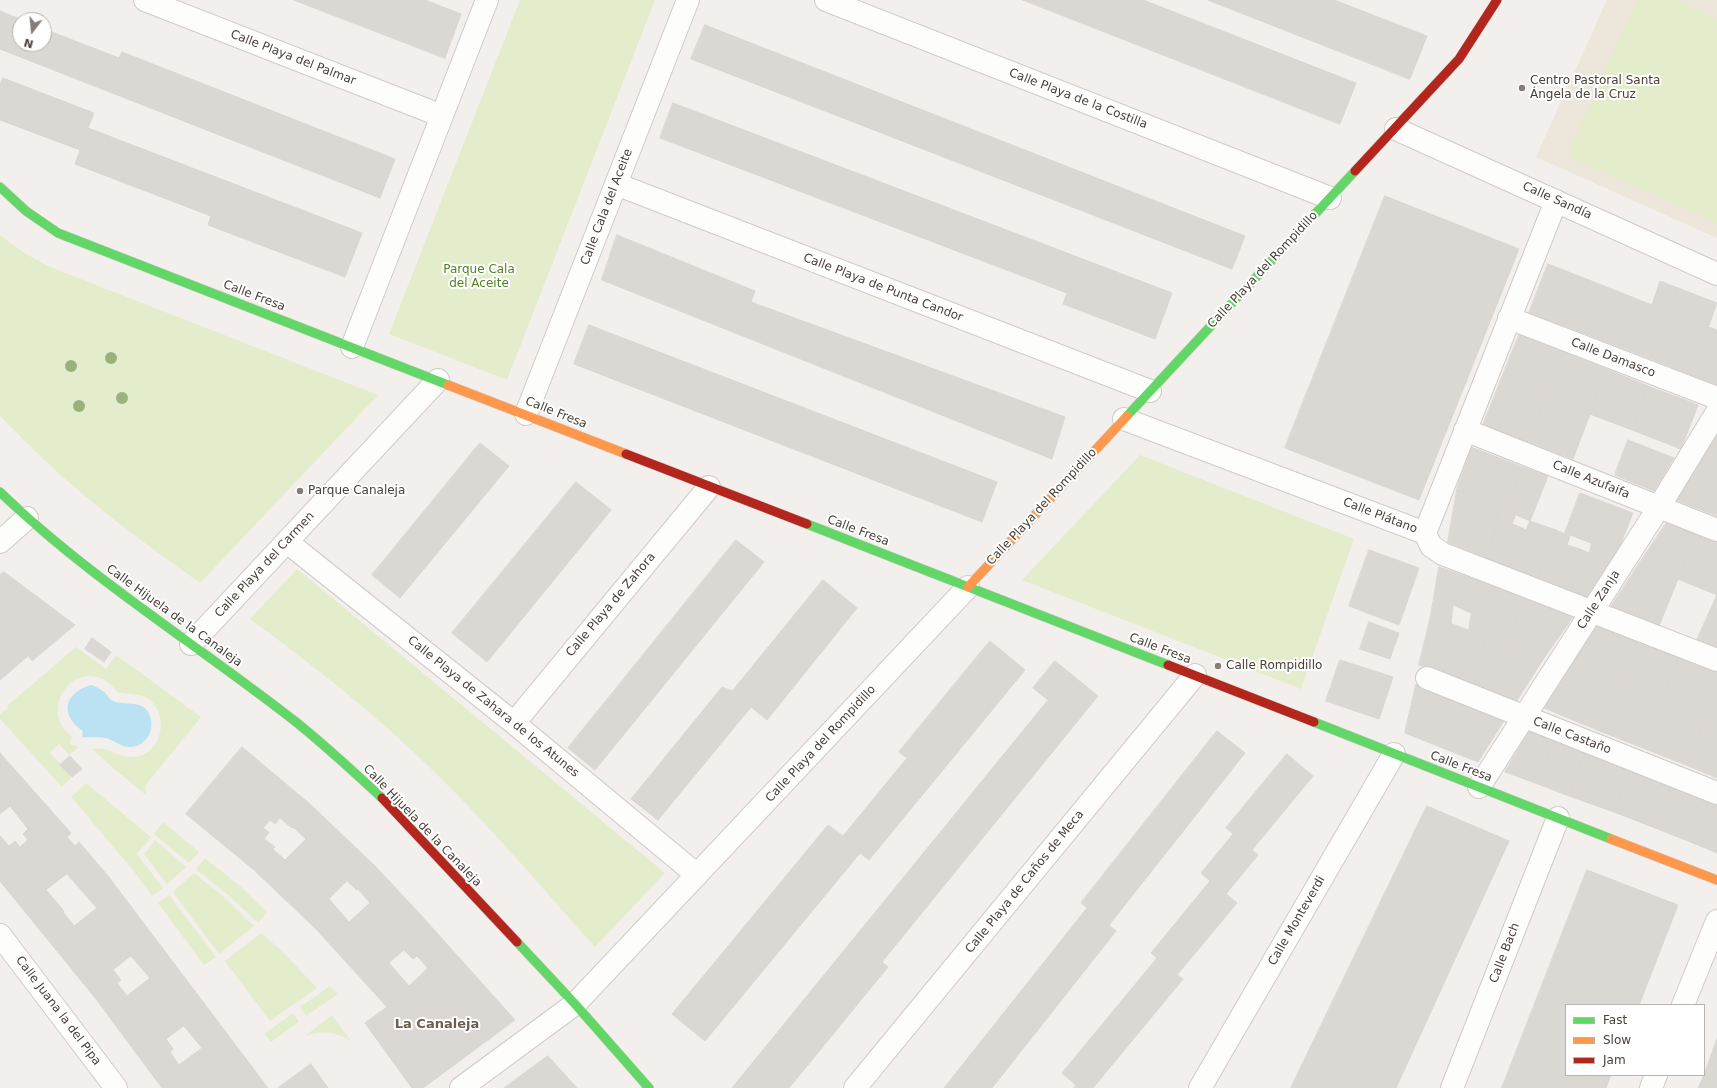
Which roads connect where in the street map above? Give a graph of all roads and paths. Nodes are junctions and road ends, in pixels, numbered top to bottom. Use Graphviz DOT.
graph roads {
  1 [pos="145,0"];
  2 [pos="487,0"];
  3 [pos="688,0"];
  4 [pos="826,0"];
  5 [pos="1497,0"];
  6 [pos="442,116"];
  7 [pos="1396,129"];
  8 [pos="616,184"];
  9 [pos="0,187"];
  10 [pos="1330,198"];
  11 [pos="1556,201"];
  12 [pos="1717,274"];
  13 [pos="1509,318"];
  14 [pos="352,346"];
  15 [pos="438,380"];
  16 [pos="1150,391"];
  17 [pos="1717,398"];
  18 [pos="1717,412"];
  19 [pos="526,414"];
  20 [pos="1124,419"];
  21 [pos="1465,430"];
  22 [pos="709,487"];
  23 [pos="0,492"];
  24 [pos="1659,507"];
  25 [pos="27,518"];
  26 [pos="1717,530"];
  27 [pos="1425,533"];
  28 [pos="0,542"];
  29 [pos="287,542"];
  30 [pos="968,587"];
  31 [pos="1591,612"];
  32 [pos="191,644"];
  33 [pos="1717,660"];
  34 [pos="1195,675"];
  35 [pos="1427,678"];
  36 [pos="1523,717"];
  37 [pos="514,723"];
  38 [pos="1394,754"];
  39 [pos="1479,787"];
  40 [pos="1717,793"];
  41 [pos="1558,818"];
  42 [pos="697,875"];
  43 [pos="1717,880"];
  44 [pos="1717,920"];
  45 [pos="0,935"];
  46 [pos="575,1004"];
  47 [pos="1684,1004"];
  48 [pos="1656,1076"];
  49 [pos="116,1088"];
  50 [pos="461,1088"];
  51 [pos="649,1088"];
  52 [pos="855,1088"];
  53 [pos="1200,1088"];
  54 [pos="1452,1088"];
  55 [pos="1651,1088"];
  1 -- 6 [label="street, Calle Playa del Palmar"];
  2 -- 6 [label="street"];
  3 -- 8 [label="street, Calle Cala del Aceite"];
  4 -- 10 [label="street, Calle Playa de la Costilla"];
  5 -- 7 [label="street, Calle Playa del Rompidillo"];
  6 -- 14 [label="street"];
  7 -- 10 [label="street, Calle Playa del Rompidillo"];
  7 -- 11 [label="street, Calle Sandía"];
  8 -- 16 [label="street, Calle Playa de Punta Candor"];
  8 -- 19 [label="street, Calle Cala del Aceite"];
  9 -- 14 [label="street, Calle Fresa"];
  10 -- 16 [label="street, Calle Playa del Rompidillo"];
  11 -- 12 [label="street, Calle Sandía"];
  11 -- 13 [label="street"];
  13 -- 17 [label="street, Calle Damasco"];
  13 -- 21 [label="street"];
  14 -- 15 [label="street, Calle Fresa"];
  15 -- 19 [label="street, Calle Fresa"];
  15 -- 29 [label="street, Calle Playa del Carmen"];
  16 -- 20 [label="street, Calle Playa del Rompidillo"];
  18 -- 24 [label="street, Calle Zanja"];
  19 -- 22 [label="street, Calle Fresa"];
  20 -- 27 [label="street, Calle Plátano"];
  20 -- 30 [label="street, Calle Playa del Rompidillo"];
  21 -- 24 [label="street, Calle Azufaifa"];
  21 -- 27 [label="street"];
  22 -- 30 [label="street, Calle Fresa"];
  22 -- 37 [label="street, Calle Playa de Zahora"];
  23 -- 25 [label="street, Calle Hijuela de la Canaleja"];
  24 -- 26 [label="street, Calle Azufaifa"];
  24 -- 31 [label="street, Calle Zanja"];
  25 -- 28 [label="street"];
  25 -- 32 [label="street, Calle Hijuela de la Canaleja"];
  27 -- 31 [label="street, Calle Plátano"];
  29 -- 32 [label="street, Calle Playa del Carmen"];
  29 -- 37 [label="street, Calle Playa de Zahara de los Atunes"];
  30 -- 34 [label="street, Calle Fresa"];
  30 -- 42 [label="street, Calle Playa del Rompidillo"];
  31 -- 33 [label="street, Calle Plátano"];
  31 -- 36 [label="street, Calle Zanja"];
  32 -- 46 [label="street, Calle Hijuela de la Canaleja"];
  34 -- 38 [label="street, Calle Fresa"];
  34 -- 52 [label="street, Calle Playa de Caños de Meca"];
  35 -- 36 [label="street, Calle Castaño"];
  36 -- 39 [label="street, Calle Zanja"];
  36 -- 40 [label="street, Calle Castaño"];
  37 -- 42 [label="street, Calle Playa de Zahara de los Atunes"];
  38 -- 39 [label="street, Calle Fresa"];
  38 -- 53 [label="street, Calle Monteverdi"];
  39 -- 41 [label="street, Calle Fresa"];
  41 -- 43 [label="street, Calle Fresa"];
  41 -- 54 [label="street, Calle Bach"];
  42 -- 46 [label="street, Calle Playa del Rompidillo"];
  44 -- 47 [label="street"];
  45 -- 49 [label="street, Calle Juana la del Pipa"];
  46 -- 50 [label="street, Calle Playa del Rompidillo"];
  46 -- 51 [label="street, Calle Hijuela de la Canaleja"];
  48 -- 55 [label="street"];
}
